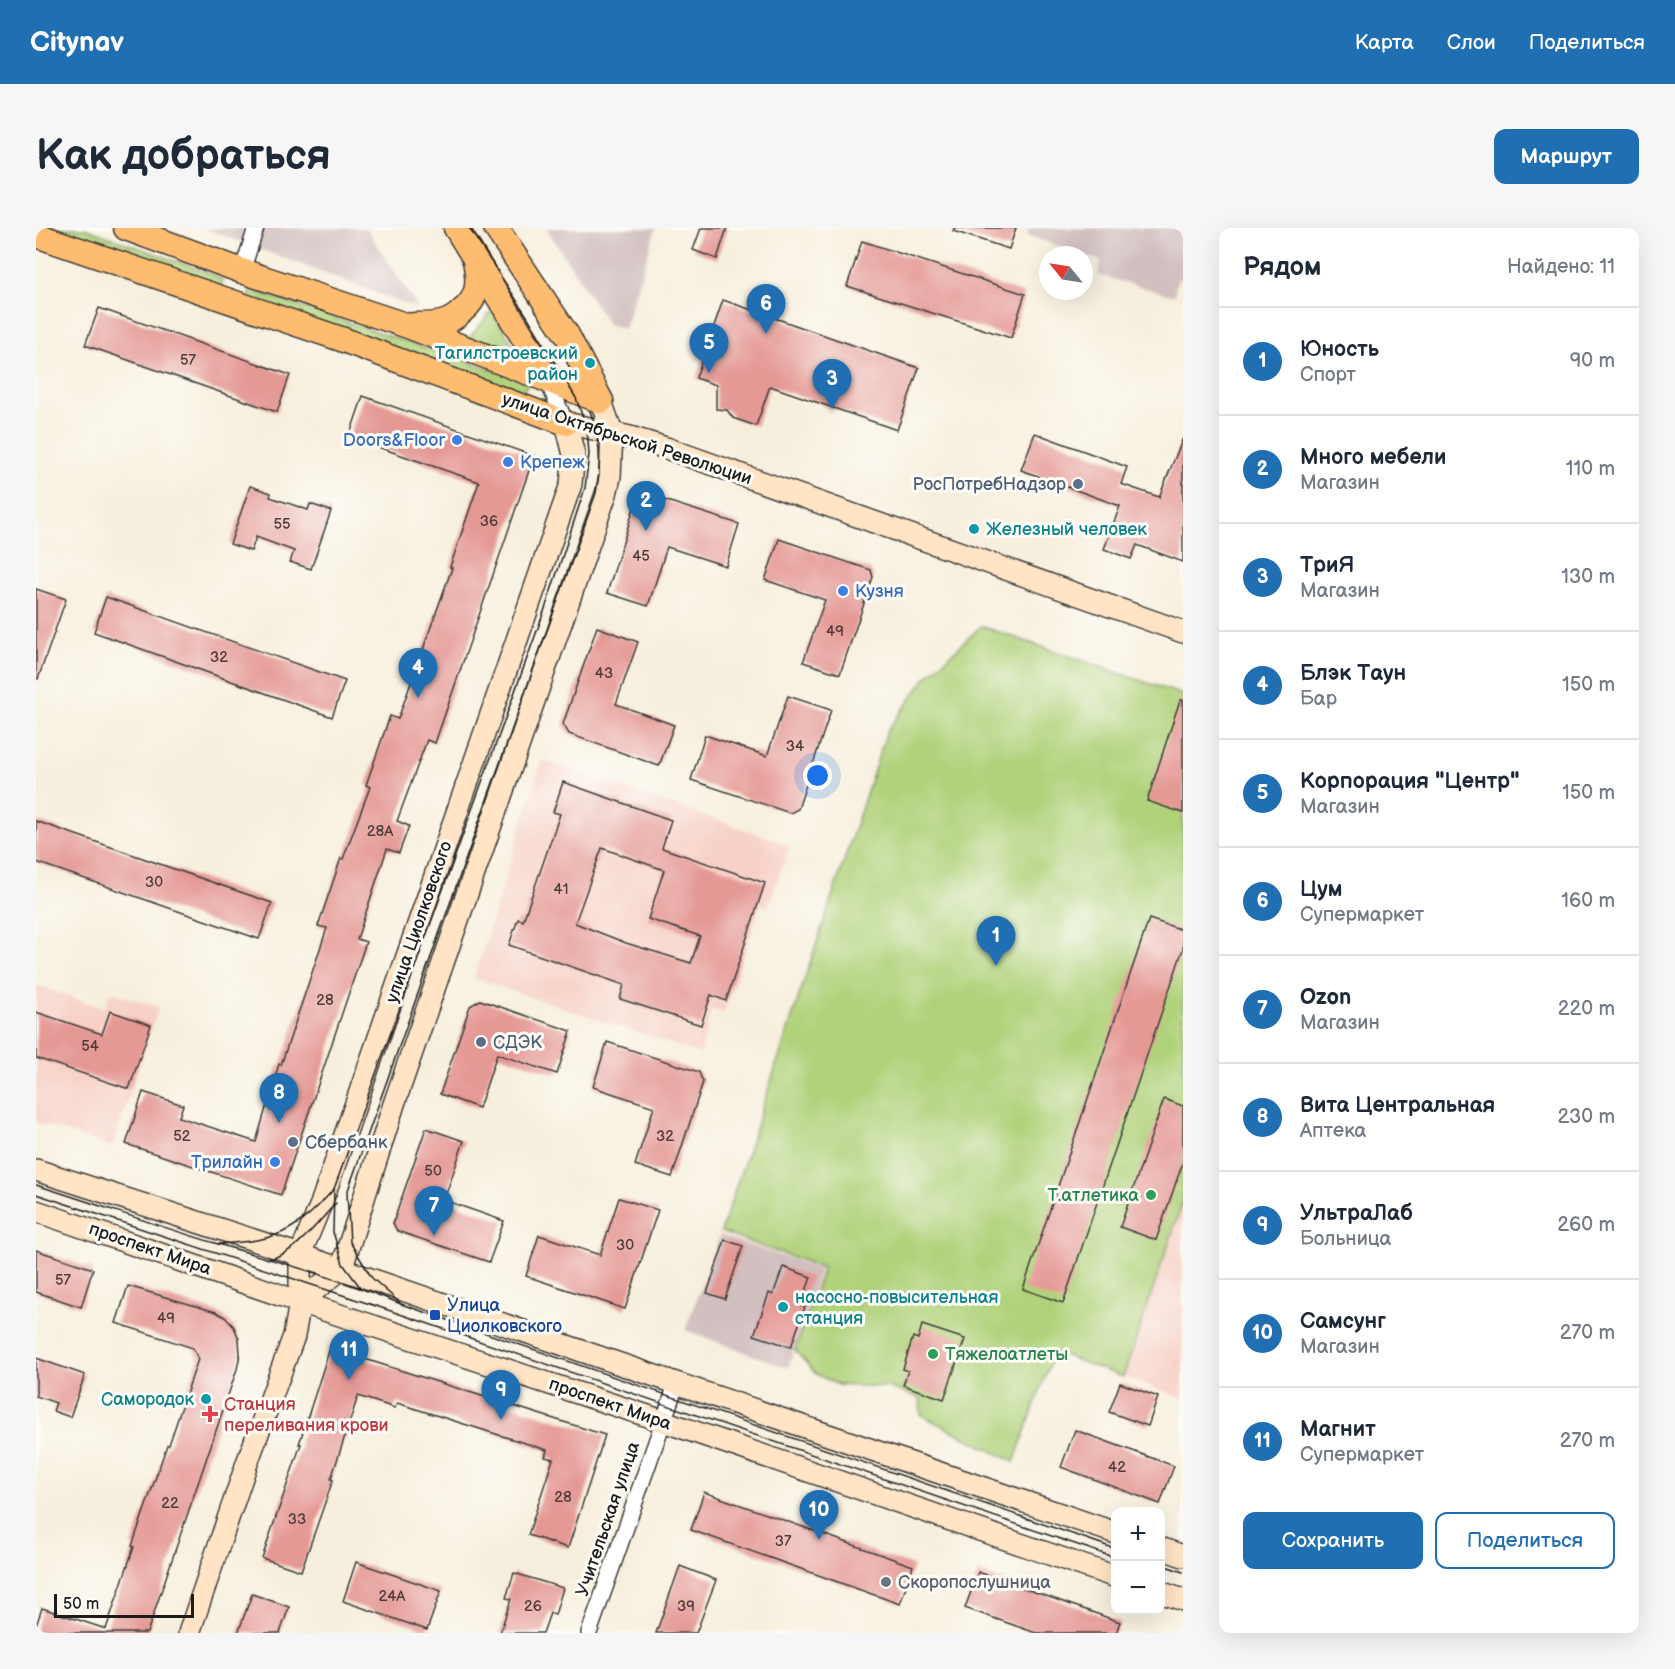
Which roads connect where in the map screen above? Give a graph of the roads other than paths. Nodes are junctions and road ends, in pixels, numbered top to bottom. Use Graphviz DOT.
graph roads {
  1 [pos="126,228"];
  2 [pos="256,228"];
  3 [pos="456,228"];
  4 [pos="496,228"];
  5 [pos="36,235"];
  6 [pos="474,254"];
  7 [pos="242,270"];
  8 [pos="233,302"];
  9 [pos="408,326"];
  10 [pos="547,380"];
  11 [pos="601,401"];
  12 [pos="566,423"];
  13 [pos="612,433"];
  14 [pos="1183,632"];
  15 [pos="36,1170"];
  16 [pos="36,1211"];
  17 [pos="300,1255"];
  18 [pos="340,1269"];
  19 [pos="300,1302"];
  20 [pos="676,1385"];
  21 [pos="663,1421"];
  22 [pos="1111,1531"];
  23 [pos="1165,1549"];
  24 [pos="1183,1556"];
  25 [pos="1111,1574"];
  26 [pos="1165,1593"];
  27 [pos="1183,1600"];
  28 [pos="189,1633"];
  29 [pos="589,1633"];
  1 -- 7 [label="main road, улица Октябрьской Революции"];
  2 -- 7 [label="street"];
  3 -- 6 [label="main road, улица Циолковского"];
  4 -- 11 [label="main road, улица Циолковского"];
  5 -- 8 [label="main road, улица Октябрьской Революции"];
  6 -- 9 [label="main road"];
  6 -- 10 [label="main road, улица Циолковского"];
  7 -- 8 [label="main road"];
  7 -- 9 [label="main road, улица Октябрьской Революции"];
  8 -- 12 [label="main road, улица Октябрьской Революции"];
  9 -- 10 [label="main road, улица Октябрьской Революции"];
  10 -- 11 [label="main road, улица Октябрьской Революции"];
  10 -- 12 [label="street, улица Циолковского"];
  11 -- 13 [label="main road, улица Циолковского"];
  12 -- 13 [label="main road, улица Октябрьской Революции"];
  12 -- 17 [label="main road, улица Циолковского"];
  13 -- 14 [label="main road, улица Октябрьской Революции"];
  13 -- 18 [label="main road, улица Циолковского"];
  15 -- 17 [label="main road"];
  16 -- 19 [label="main road, проспект Мира"];
  17 -- 18 [label="main road"];
  17 -- 19 [label="main road, улица Циолковского"];
  18 -- 19 [label="main road"];
  18 -- 20 [label="main road"];
  19 -- 21 [label="main road, проспект Мира"];
  19 -- 28 [label="main road, улица Циолковского"];
  20 -- 21 [label="street, Учительская улица"];
  20 -- 22 [label="main road"];
  21 -- 25 [label="main road, проспект Мира"];
  21 -- 29 [label="street, Учительская улица"];
  23 -- 24 [label="main road"];
  26 -- 27 [label="main road"];
}
